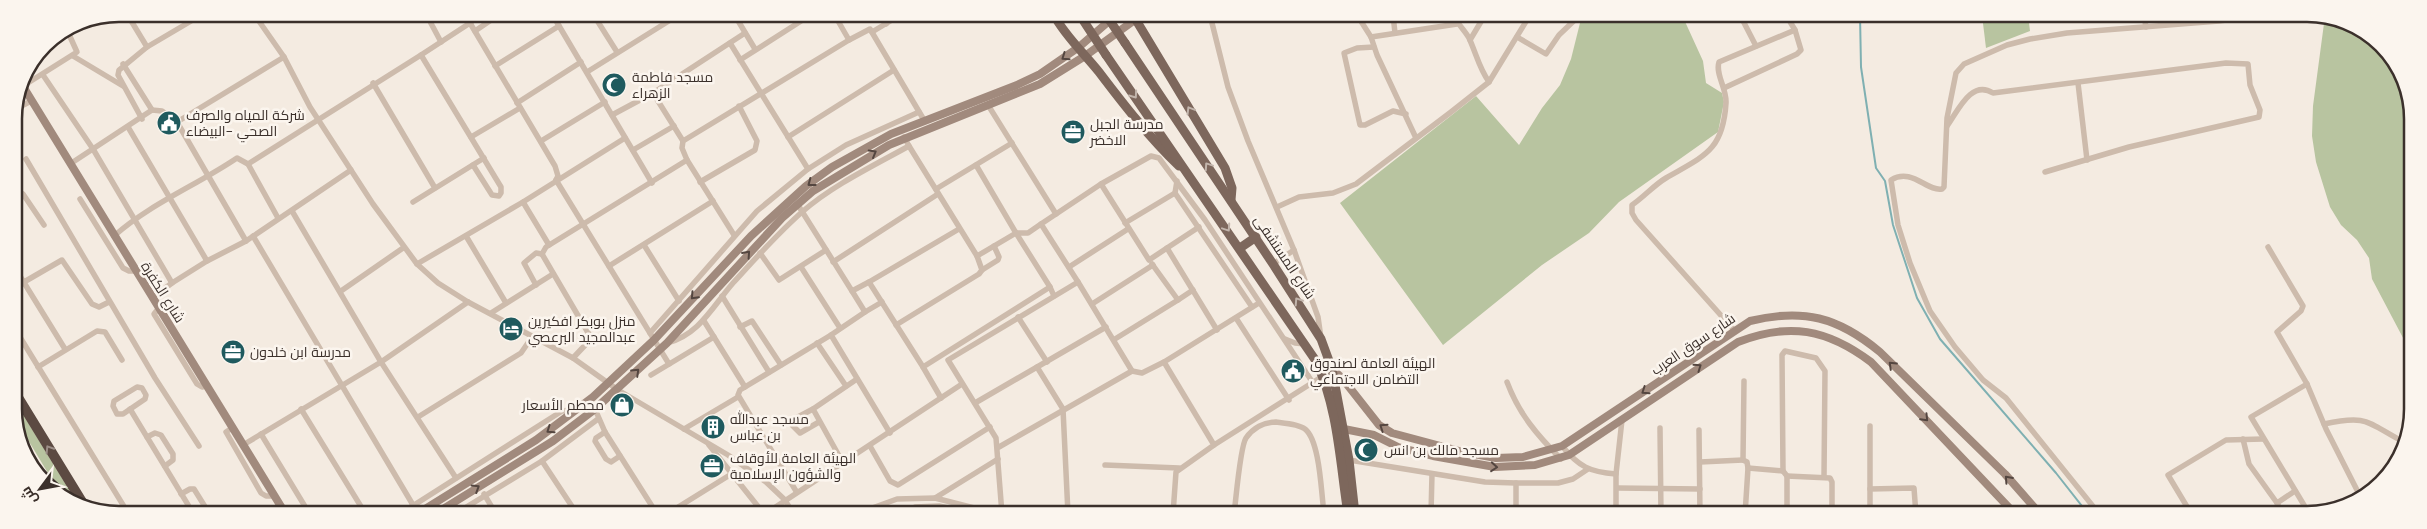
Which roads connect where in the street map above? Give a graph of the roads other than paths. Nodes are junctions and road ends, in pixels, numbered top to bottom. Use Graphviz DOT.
graph roads {
  1 [pos="1212,22"];
  2 [pos="1362,22"];
  3 [pos="1394,22"];
  4 [pos="1481,22"];
  5 [pos="1526,22"];
  6 [pos="1572,22"];
  7 [pos="1744,22"];
  8 [pos="1790,22"];
  9 [pos="2145,22"];
  10 [pos="2188,22"];
  11 [pos="132,23"];
  12 [pos="185,23"];
  13 [pos="260,23"];
  14 [pos="431,23"];
  15 [pos="470,23"];
  16 [pos="486,23"];
  17 [pos="557,23"];
  18 [pos="600,23"];
  19 [pos="665,23"];
  20 [pos="739,23"];
  21 [pos="798,23"];
  22 [pos="839,23"];
  23 [pos="1058,23"];
  24 [pos="1085,23"];
  25 [pos="1107,23"];
  26 [pos="1111,23"];
  27 [pos="1128,23"];
  28 [pos="1140,23"];
  29 [pos="886,24"];
  30 [pos="1457,24"];
  31 [pos="559,26"];
  32 [pos="2146,27"];
  33 [pos="475,30"];
  34 [pos="1795,30"];
  35 [pos="872,32"];
  36 [pos="745,33"];
  37 [pos="1395,33"];
  38 [pos="70,36"];
  39 [pos="1371,37"];
  40 [pos="1517,37"];
  41 [pos="849,40"];
  42 [pos="1470,40"];
  43 [pos="441,42"];
  44 [pos="730,44"];
  45 [pos="1756,46"];
  46 [pos="147,47"];
  47 [pos="1079,47"];
  48 [pos="1374,47"];
  49 [pos="755,49"];
  50 [pos="617,52"];
  51 [pos="421,55"];
  52 [pos="73,56"];
  53 [pos="1085,56"];
  54 [pos="284,57"];
  55 [pos="740,60"];
  56 [pos="581,62"];
  57 [pos="123,64"];
  58 [pos="495,66"];
  59 [pos="894,70"];
  60 [pos="587,72"];
  61 [pos="43,75"];
  62 [pos="30,81"];
  63 [pos="1489,82"];
  64 [pos="2078,83"];
  65 [pos="373,84"];
  66 [pos="123,86"];
  67 [pos="1724,88"];
  68 [pos="26,92"];
  69 [pos="653,93"];
  70 [pos="761,93"];
  71 [pos="31,100"];
  72 [pos="605,102"];
  73 [pos="24,104"];
  74 [pos="988,105"];
  75 [pos="518,106"];
  76 [pos="739,106"];
  77 [pos="152,110"];
  78 [pos="919,112"];
  79 [pos="612,114"];
  80 [pos="1406,114"];
  81 [pos="142,119"];
  82 [pos="318,119"];
  83 [pos="924,120"];
  84 [pos="177,122"];
  85 [pos="916,124"];
  86 [pos="674,126"];
  87 [pos="1947,126"];
  88 [pos="128,127"];
  89 [pos="919,132"];
  90 [pos="471,137"];
  91 [pos="788,137"];
  92 [pos="624,138"];
  93 [pos="904,138"];
  94 [pos="1416,138"];
  95 [pos="683,140"];
  96 [pos="541,141"];
  97 [pos="1012,142"];
  98 [pos="909,146"];
  99 [pos="93,149"];
  100 [pos="633,150"];
  101 [pos="484,158"];
  102 [pos="26,159"];
  103 [pos="687,160"];
  104 [pos="2087,160"];
  105 [pos="70,164"];
  106 [pos="248,164"];
  107 [pos="474,165"];
  108 [pos="976,165"];
  109 [pos="808,169"];
  110 [pos="351,170"];
  111 [pos="2045,172"];
  112 [pos="208,177"];
  113 [pos="1193,178"];
  114 [pos="556,180"];
  115 [pos="1177,181"];
  116 [pos="700,182"];
  117 [pos="652,183"];
  118 [pos="1101,184"];
  119 [pos="436,188"];
  120 [pos="937,192"];
  121 [pos="1176,193"];
  122 [pos="23,194"];
  123 [pos="80,199"];
  124 [pos="170,199"];
  125 [pos="1231,200"];
  126 [pos="712,201"];
  127 [pos="413,202"];
  128 [pos="523,202"];
  129 [pos="1276,207"];
  130 [pos="800,208"];
  131 [pos="292,211"];
  132 [pos="1056,214"];
  133 [pos="134,218"];
  134 [pos="278,218"];
  135 [pos="1125,223"];
  136 [pos="584,224"];
  137 [pos="1041,224"];
  138 [pos="44,225"];
  139 [pos="1199,227"];
  140 [pos="960,229"];
  141 [pos="1128,229"];
  142 [pos="1016,233"];
  143 [pos="734,235"];
  144 [pos="114,236"];
  145 [pos="252,236"];
  146 [pos="466,236"];
  147 [pos="1256,237"];
  148 [pos="246,241"];
  149 [pos="549,245"];
  150 [pos="644,245"];
  151 [pos="994,246"];
  152 [pos="2268,247"];
  153 [pos="403,248"];
  154 [pos="1168,248"];
  155 [pos="1240,248"];
  156 [pos="826,250"];
  157 [pos="1294,250"];
  158 [pos="542,254"];
  159 [pos="760,254"];
  160 [pos="977,256"];
  161 [pos="207,261"];
  162 [pos="833,262"];
  163 [pos="1151,263"];
  164 [pos="417,264"];
  165 [pos="1274,264"];
  166 [pos="609,266"];
  167 [pos="801,267"];
  168 [pos="1070,267"];
  169 [pos="982,270"];
  170 [pos="135,271"];
  171 [pos="553,274"];
  172 [pos="24,282"];
  173 [pos="172,282"];
  174 [pos="869,282"];
  175 [pos="1078,282"];
  176 [pos="536,285"];
  177 [pos="1050,287"];
  178 [pos="1193,290"];
  179 [pos="341,291"];
  180 [pos="852,291"];
  181 [pos="722,296"];
  182 [pos="1054,296"];
  183 [pos="152,298"];
  184 [pos="1178,300"];
  185 [pos="679,301"];
  186 [pos="109,302"];
  187 [pos="468,302"];
  188 [pos="882,302"];
  189 [pos="1258,303"];
  190 [pos="506,304"];
  191 [pos="1092,304"];
  192 [pos="1252,308"];
  193 [pos="865,312"];
  194 [pos="491,313"];
  195 [pos="1018,318"];
  196 [pos="1236,318"];
  197 [pos="704,321"];
  198 [pos="896,325"];
  199 [pos="740,327"];
  200 [pos="1106,327"];
  201 [pos="840,328"];
  202 [pos="1217,330"];
  203 [pos="1734,330"];
  204 [pos="831,335"];
  205 [pos="652,336"];
  206 [pos="532,337"];
  207 [pos="714,337"];
  208 [pos="1115,339"];
  209 [pos="1284,339"];
  210 [pos="1321,339"];
  211 [pos="22,342"];
  212 [pos="667,343"];
  213 [pos="817,343"];
  214 [pos="1307,344"];
  215 [pos="65,349"];
  216 [pos="660,349"];
  217 [pos="573,358"];
  218 [pos="122,360"];
  219 [pos="381,362"];
  220 [pos="1047,362"];
  221 [pos="1164,362"];
  222 [pos="669,364"];
  223 [pos="782,365"];
  224 [pos="38,367"];
  225 [pos="923,367"];
  226 [pos="1036,368"];
  227 [pos="1332,369"];
  228 [pos="1132,370"];
  229 [pos="769,372"];
  230 [pos="651,375"];
  231 [pos="1323,376"];
  232 [pos="858,379"];
  233 [pos="1744,381"];
  234 [pos="1508,382"];
  235 [pos="607,383"];
  236 [pos="1313,383"];
  237 [pos="962,384"];
  238 [pos="2307,384"];
  239 [pos="341,385"];
  240 [pos="846,386"];
  241 [pos="745,387"];
  242 [pos="618,390"];
  243 [pos="738,397"];
  244 [pos="941,398"];
  245 [pos="1289,400"];
  246 [pos="975,403"];
  247 [pos="22,404"];
  248 [pos="130,409"];
  249 [pos="301,409"];
  250 [pos="578,409"];
  251 [pos="595,409"];
  252 [pos="813,409"];
  253 [pos="1063,410"];
  254 [pos="418,417"];
  255 [pos="1333,418"];
  256 [pos="598,419"];
  257 [pos="1622,420"];
  258 [pos="819,422"];
  259 [pos="2324,424"];
  260 [pos="1870,426"];
  261 [pos="990,427"];
  262 [pos="232,428"];
  263 [pos="684,428"];
  264 [pos="1660,428"];
  265 [pos="1344,429"];
  266 [pos="1700,430"];
  267 [pos="604,432"];
  268 [pos="890,433"];
  269 [pos="261,434"];
  270 [pos="147,437"];
  271 [pos="2244,439"];
  272 [pos="2263,439"];
  273 [pos="2400,439"];
  274 [pos="706,442"];
  275 [pos="243,445"];
  276 [pos="1214,445"];
  277 [pos="199,446"];
  278 [pos="870,446"];
  279 [pos="1562,446"];
  280 [pos="998,447"];
  281 [pos="1553,450"];
  282 [pos="1569,455"];
  283 [pos="620,456"];
  284 [pos="998,459"];
  285 [pos="1561,459"];
  286 [pos="1349,460"];
  287 [pos="1743,460"];
  288 [pos="542,461"];
  289 [pos="843,462"];
  290 [pos="1700,462"];
  291 [pos="1105,465"];
  292 [pos="165,466"];
  293 [pos="1179,468"];
  294 [pos="1748,468"];
  295 [pos="1588,469"];
  296 [pos="467,471"];
  297 [pos="733,473"];
  298 [pos="1785,473"];
  299 [pos="1432,474"];
  300 [pos="1616,474"];
  301 [pos="1824,477"];
  302 [pos="456,478"];
  303 [pos="472,480"];
  304 [pos="1516,483"];
  305 [pos="1617,488"];
  306 [pos="1661,488"];
  307 [pos="1700,489"];
  308 [pos="1870,489"];
  309 [pos="796,491"];
  310 [pos="2295,491"];
  311 [pos="2358,492"];
  312 [pos="181,494"];
  313 [pos="484,494"];
  314 [pos="274,496"];
  315 [pos="80,498"];
  316 [pos="935,498"];
  317 [pos="784,499"];
  318 [pos="2277,503"];
  319 [pos="1323,504"];
  320 [pos="280,505"];
  321 [pos="413,505"];
  322 [pos="124,506"];
  323 [pos="189,506"];
  324 [pos="205,506"];
  325 [pos="304,506"];
  326 [pos="361,506"];
  327 [pos="430,506"];
  328 [pos="448,506"];
  329 [pos="467,506"];
  330 [pos="491,506"];
  331 [pos="571,506"];
  332 [pos="651,506"];
  333 [pos="680,506"];
  334 [pos="758,506"];
  335 [pos="775,506"];
  336 [pos="789,506"];
  337 [pos="878,506"];
  338 [pos="969,506"];
  339 [pos="1000,506"];
  340 [pos="1068,506"];
  341 [pos="1174,506"];
  342 [pos="1235,506"];
  343 [pos="1352,506"];
  344 [pos="1352,506"];
  345 [pos="1431,506"];
  346 [pos="1516,506"];
  347 [pos="1616,506"];
  348 [pos="1661,506"];
  349 [pos="1700,506"];
  350 [pos="1746,506"];
  351 [pos="1786,506"];
  352 [pos="1832,506"];
  353 [pos="1870,506"];
  354 [pos="1915,506"];
  355 [pos="2007,506"];
  356 [pos="2033,506"];
  357 [pos="2093,506"];
  358 [pos="2187,506"];
  359 [pos="2278,506"];
  360 [pos="2304,506"];
  1 -- 129 [label="street"];
  2 -- 39 [label="street"];
  3 -- 37 [label="street"];
  4 -- 42 [label="street"];
  5 -- 40 [label="street"];
  6 -- 40 [label="street"];
  7 -- 45 [label="street"];
  8 -- 34 [label="street"];
  9 -- 32 [label="street"];
  10 -- 32 [label="street"];
  11 -- 46 [label="street"];
  12 -- 46 [label="street"];
  13 -- 54 [label="street"];
  14 -- 43 [label="street"];
  15 -- 33 [label="street"];
  15 -- 43 [label="street"];
  16 -- 33 [label="street"];
  17 -- 31 [label="street"];
  18 -- 50 [label="street"];
  19 -- 50 [label="street"];
  20 -- 36 [label="street"];
  21 -- 49 [label="street"];
  22 -- 41 [label="street"];
  23 -- 47 [label="main road"];
  24 -- 113 [label="main road, شارع المستشفى, one-way, bridge"];
  25 -- 47 [label="main road"];
  125 -- 26 [label="main road, شارع المستشفى, one-way, bridge"];
  27 -- 53 [label="main road"];
  125 -- 28 [label="main road, one-way"];
  29 -- 35 [label="street"];
  30 -- 37 [label="street"];
  30 -- 42 [label="street"];
  31 -- 56 [label="street"];
  31 -- 58 [label="street"];
  32 -- 87 [label="street"];
  33 -- 58 [label="street"];
  34 -- 45 [label="street"];
  34 -- 67 [label="street"];
  35 -- 41 [label="street"];
  35 -- 59 [label="street"];
  36 -- 44 [label="street"];
  36 -- 49 [label="street"];
  37 -- 39 [label="street"];
  38 -- 52 [label="street"];
  39 -- 48 [label="street"];
  40 -- 63 [label="street"];
  41 -- 70 [label="street"];
  42 -- 63 [label="street"];
  43 -- 51 [label="street"];
  44 -- 55 [label="street"];
  44 -- 69 [label="street"];
  45 -- 67 [label="street"];
  46 -- 57 [label="street"];
  47 -- 53 [label="main road"];
  47 -- 83 [label="main road, one-way"];
  48 -- 80 [label="street"];
  48 -- 80 [label="street"];
  49 -- 55 [label="street"];
  50 -- 60 [label="street"];
  51 -- 65 [label="street"];
  51 -- 90 [label="street"];
  52 -- 61 [label="street"];
  52 -- 66 [label="street"];
  53 -- 74 [label="main road"];
  53 -- 113 [label="main road"];
  54 -- 82 [label="street"];
  54 -- 84 [label="street"];
  55 -- 70 [label="street"];
  56 -- 60 [label="street"];
  56 -- 75 [label="street"];
  57 -- 66 [label="street"];
  57 -- 77 [label="street"];
  58 -- 75 [label="street"];
  59 -- 78 [label="street"];
  59 -- 91 [label="street"];
  60 -- 72 [label="street"];
  61 -- 62 [label="street"];
  61 -- 99 [label="street"];
  63 -- 94 [label="street"];
  64 -- 87 [label="street"];
  64 -- 104 [label="street"];
  64 -- 104 [label="street"];
  65 -- 82 [label="street"];
  65 -- 119 [label="street"];
  66 -- 81 [label="street"];
  67 -- 203 [label="street"];
  68 -- 71 [label="main road, شارع الكفرة"];
  69 -- 79 [label="street"];
  69 -- 86 [label="street"];
  70 -- 76 [label="street"];
  70 -- 91 [label="street"];
  71 -- 73 [label="street"];
  71 -- 105 [label="main road, شارع الكفرة"];
  72 -- 79 [label="street"];
  72 -- 96 [label="street"];
  74 -- 89 [label="main road"];
  74 -- 97 [label="street"];
  75 -- 90 [label="street"];
  75 -- 96 [label="street"];
  76 -- 95 [label="street"];
  76 -- 116 [label="street"];
  77 -- 81 [label="street"];
  77 -- 84 [label="street"];
  78 -- 83 [label="street"];
  78 -- 109 [label="street"];
  79 -- 92 [label="street"];
  80 -- 94 [label="street"];
  81 -- 88 [label="street"];
  82 -- 106 [label="street"];
  82 -- 110 [label="street"];
  83 -- 85 [label="main road"];
  84 -- 112 [label="street"];
  85 -- 89 [label="main road"];
  85 -- 205 [label="main road, one-way"];
  86 -- 95 [label="street"];
  86 -- 100 [label="street"];
  87 -- 357 [label="street"];
  88 -- 99 [label="street"];
  88 -- 124 [label="street"];
  89 -- 93 [label="main road"];
  90 -- 101 [label="street"];
  91 -- 109 [label="street"];
  92 -- 100 [label="street"];
  92 -- 114 [label="street"];
  93 -- 98 [label="street"];
  130 -- 93 [label="main road, one-way"];
  94 -- 129 [label="street"];
  95 -- 103 [label="street"];
  96 -- 114 [label="street"];
  97 -- 108 [label="street"];
  97 -- 132 [label="street"];
  98 -- 120 [label="street"];
  98 -- 130 [label="street"];
  99 -- 105 [label="street"];
  99 -- 133 [label="street"];
  100 -- 117 [label="street"];
  101 -- 107 [label="street"];
  101 -- 107 [label="street"];
  102 -- 186 [label="street"];
  103 -- 116 [label="street"];
  103 -- 117 [label="street"];
  104 -- 111 [label="street"];
  105 -- 144 [label="main road, شارع الكفرة"];
  106 -- 112 [label="street"];
  106 -- 134 [label="street"];
  107 -- 119 [label="street"];
  108 -- 120 [label="street"];
  108 -- 142 [label="street"];
  109 -- 143 [label="street"];
  110 -- 131 [label="street"];
  110 -- 153 [label="street"];
  112 -- 124 [label="street"];
  112 -- 148 [label="street"];
  113 -- 155 [label="main road, شارع المستشفى, one-way"];
  114 -- 128 [label="street"];
  114 -- 136 [label="street"];
  115 -- 118 [label="street"];
  115 -- 121 [label="street"];
  115 -- 189 [label="street"];
  116 -- 126 [label="street"];
  117 -- 136 [label="street"];
  118 -- 132 [label="street"];
  118 -- 135 [label="street"];
  119 -- 127 [label="street"];
  120 -- 140 [label="street"];
  120 -- 162 [label="street"];
  121 -- 135 [label="street"];
  121 -- 139 [label="street"];
  122 -- 138 [label="street"];
  123 -- 170 [label="street"];
  124 -- 133 [label="street"];
  124 -- 161 [label="street"];
  125 -- 147 [label="main road, شارع المستشفى"];
  126 -- 143 [label="street"];
  126 -- 150 [label="street"];
  128 -- 146 [label="street"];
  128 -- 149 [label="street"];
  129 -- 157 [label="street"];
  130 -- 156 [label="street"];
  130 -- 159 [label="street"];
  212 -- 130 [label="main road, one-way"];
  131 -- 134 [label="street"];
  131 -- 179 [label="street"];
  132 -- 137 [label="street"];
  133 -- 144 [label="street"];
  133 -- 173 [label="street"];
  134 -- 145 [label="street"];
  135 -- 141 [label="street"];
  136 -- 149 [label="street"];
  136 -- 166 [label="street"];
  137 -- 142 [label="street"];
  137 -- 168 [label="street"];
  139 -- 154 [label="street"];
  139 -- 192 [label="street"];
  140 -- 160 [label="street"];
  140 -- 174 [label="street"];
  141 -- 163 [label="street"];
  141 -- 168 [label="street"];
  142 -- 151 [label="street"];
  142 -- 177 [label="street"];
  143 -- 185 [label="street"];
  144 -- 170 [label="main road, شارع الكفرة"];
  145 -- 148 [label="street"];
  145 -- 239 [label="street"];
  146 -- 164 [label="street"];
  146 -- 190 [label="street"];
  147 -- 155 [label="main road"];
  147 -- 165 [label="main road, شارع المستشفى"];
  148 -- 161 [label="street"];
  149 -- 158 [label="street"];
  150 -- 166 [label="street"];
  150 -- 185 [label="street"];
  151 -- 160 [label="street"];
  151 -- 169 [label="street"];
  152 -- 238 [label="street"];
  153 -- 164 [label="street"];
  153 -- 179 [label="street"];
  154 -- 163 [label="street"];
  154 -- 178 [label="street"];
  155 -- 214 [label="main road, شارع المستشفى"];
  156 -- 162 [label="street"];
  156 -- 167 [label="street"];
  157 -- 165 [label="street"];
  157 -- 210 [label="street"];
  158 -- 171 [label="street"];
  158 -- 176 [label="street"];
  159 -- 167 [label="street"];
  159 -- 181 [label="street"];
  160 -- 169 [label="street"];
  161 -- 173 [label="street"];
  162 -- 180 [label="street"];
  163 -- 184 [label="street"];
  163 -- 191 [label="street"];
  164 -- 187 [label="street"];
  210 -- 165 [label="main road, شارع المستشفى, one-way"];
  166 -- 205 [label="street"];
  167 -- 201 [label="street"];
  168 -- 175 [label="street"];
  169 -- 198 [label="street"];
  170 -- 183 [label="main road, شارع الكفرة"];
  171 -- 176 [label="street"];
  171 -- 217 [label="street"];
  172 -- 186 [label="street"];
  172 -- 215 [label="street"];
  173 -- 183 [label="street"];
  174 -- 180 [label="street"];
  174 -- 188 [label="street"];
  175 -- 182 [label="street"];
  175 -- 191 [label="street"];
  176 -- 190 [label="street"];
  177 -- 182 [label="street"];
  177 -- 225 [label="street"];
  178 -- 184 [label="street"];
  178 -- 202 [label="street"];
  179 -- 219 [label="street"];
  180 -- 193 [label="street"];
  181 -- 197 [label="street"];
  181 -- 199 [label="street"];
  182 -- 195 [label="street"];
  183 -- 262 [label="main road, شارع الكفرة"];
  184 -- 208 [label="street"];
  185 -- 205 [label="street"];
  186 -- 277 [label="street"];
  187 -- 194 [label="street"];
  187 -- 219 [label="street"];
  188 -- 193 [label="street"];
  188 -- 198 [label="street"];
  189 -- 192 [label="street"];
  189 -- 209 [label="street"];
  190 -- 194 [label="street"];
  191 -- 200 [label="street"];
  192 -- 196 [label="street"];
  193 -- 201 [label="street"];
  194 -- 206 [label="street"];
  195 -- 220 [label="street"];
  195 -- 237 [label="street"];
  196 -- 202 [label="street"];
  196 -- 245 [label="street"];
  197 -- 207 [label="street"];
  197 -- 212 [label="street"];
  198 -- 225 [label="street"];
  199 -- 223 [label="street"];
  199 -- 229 [label="street"];
  200 -- 208 [label="street"];
  200 -- 220 [label="street"];
  201 -- 204 [label="street"];
  202 -- 221 [label="street"];
  203 -- 279 [label="main road, شارع سوق العرب, one-way"];
  356 -- 203 [label="main road, شارع سوق العرب, one-way"];
  204 -- 213 [label="street"];
  204 -- 232 [label="street"];
  205 -- 216 [label="street"];
  205 -- 235 [label="main road"];
  206 -- 217 [label="street"];
  206 -- 254 [label="street"];
  207 -- 222 [label="street"];
  207 -- 241 [label="street"];
  208 -- 228 [label="street"];
  209 -- 214 [label="street"];
  209 -- 236 [label="street"];
  210 -- 227 [label="main road, شارع المستشفى"];
  211 -- 224 [label="street"];
  212 -- 216 [label="main road"];
  213 -- 223 [label="street"];
  213 -- 240 [label="street"];
  214 -- 231 [label="main road, شارع المستشفى"];
  215 -- 218 [label="street"];
  215 -- 224 [label="street"];
  216 -- 222 [label="street"];
  242 -- 216 [label="main road, one-way"];
  217 -- 235 [label="street"];
  219 -- 239 [label="street"];
  219 -- 254 [label="street"];
  220 -- 226 [label="street"];
  221 -- 228 [label="street"];
  221 -- 276 [label="street"];
  222 -- 230 [label="street"];
  223 -- 229 [label="street"];
  224 -- 322 [label="street"];
  225 -- 244 [label="street"];
  226 -- 246 [label="street"];
  226 -- 253 [label="street"];
  227 -- 265 [label="main road, شارع المستشفى"];
  281 -- 227 [label="main road, شارع سوق العرب, one-way"];
  228 -- 253 [label="street"];
  229 -- 241 [label="street"];
  231 -- 236 [label="street"];
  231 -- 255 [label="main road, شارع المستشفى"];
  232 -- 240 [label="street"];
  232 -- 268 [label="street"];
  233 -- 287 [label="street"];
  234 -- 281 [label="street"];
  235 -- 242 [label="street"];
  235 -- 250 [label="main road"];
  236 -- 245 [label="street"];
  237 -- 244 [label="street"];
  237 -- 246 [label="street"];
  238 -- 259 [label="street"];
  238 -- 272 [label="street"];
  239 -- 249 [label="street"];
  239 -- 321 [label="street"];
  240 -- 252 [label="street"];
  241 -- 243 [label="street"];
  242 -- 251 [label="main road"];
  242 -- 263 [label="street"];
  243 -- 263 [label="street"];
  243 -- 309 [label="street"];
  244 -- 268 [label="street"];
  245 -- 276 [label="street"];
  246 -- 261 [label="street"];
  315 -- 247 [label="highway, one-way"];
  248 -- 248 [label="street"];
  248 -- 270 [label="street"];
  249 -- 269 [label="street"];
  249 -- 326 [label="street"];
  250 -- 296 [label="street"];
  250 -- 303 [label="main road, one-way"];
  251 -- 256 [label="street"];
  328 -- 251 [label="main road, one-way"];
  252 -- 258 [label="street"];
  252 -- 258 [label="street"];
  253 -- 280 [label="street"];
  253 -- 340 [label="street"];
  254 -- 302 [label="street"];
  255 -- 265 [label="main road"];
  255 -- 343 [label="main road, شارع المستشفى"];
  256 -- 267 [label="street"];
  256 -- 288 [label="street"];
  257 -- 282 [label="main road"];
  257 -- 300 [label="street"];
  257 -- 355 [label="main road, one-way"];
  258 -- 289 [label="street"];
  259 -- 273 [label="street"];
  259 -- 311 [label="street"];
  260 -- 308 [label="street"];
  261 -- 278 [label="street"];
  261 -- 280 [label="street"];
  262 -- 275 [label="main road, شارع الكفرة"];
  262 -- 314 [label="street"];
  263 -- 274 [label="street"];
  264 -- 306 [label="street"];
  265 -- 285 [label="main road, one-way"];
  265 -- 286 [label="main road, شارع المستشفى"];
  266 -- 290 [label="street"];
  267 -- 283 [label="street"];
  267 -- 283 [label="street"];
  268 -- 278 [label="street"];
  269 -- 275 [label="street"];
  269 -- 325 [label="street"];
  270 -- 292 [label="street"];
  270 -- 292 [label="street"];
  271 -- 272 [label="street"];
  271 -- 318 [label="street"];
  271 -- 358 [label="street"];
  272 -- 310 [label="street"];
  274 -- 297 [label="street"];
  274 -- 317 [label="street"];
  275 -- 314 [label="main road, شارع الكفرة"];
  276 -- 293 [label="street"];
  278 -- 289 [label="street"];
  279 -- 281 [label="main road, شارع سوق العرب"];
  279 -- 282 [label="street"];
  280 -- 284 [label="street"];
  281 -- 285 [label="street"];
  282 -- 285 [label="main road"];
  282 -- 295 [label="street"];
  283 -- 332 [label="street"];
  284 -- 316 [label="street"];
  284 -- 339 [label="street"];
  286 -- 299 [label="street"];
  286 -- 344 [label="main road, شارع المستشفى"];
  287 -- 290 [label="street"];
  287 -- 294 [label="street"];
  288 -- 313 [label="street"];
  288 -- 331 [label="street"];
  289 -- 309 [label="street"];
  290 -- 307 [label="street"];
  291 -- 293 [label="street"];
  292 -- 312 [label="street"];
  293 -- 341 [label="street"];
  294 -- 298 [label="street"];
  294 -- 350 [label="street"];
  295 -- 300 [label="street"];
  295 -- 304 [label="street"];
  296 -- 302 [label="street"];
  296 -- 303 [label="main road"];
  297 -- 333 [label="street"];
  297 -- 334 [label="street"];
  298 -- 301 [label="street"];
  298 -- 301 [label="street"];
  298 -- 351 [label="street"];
  299 -- 304 [label="street"];
  299 -- 345 [label="street"];
  300 -- 305 [label="street"];
  301 -- 352 [label="street"];
  302 -- 321 [label="street"];
  303 -- 327 [label="main road"];
  304 -- 346 [label="street"];
  305 -- 306 [label="street"];
  305 -- 347 [label="street"];
  306 -- 307 [label="street"];
  306 -- 348 [label="street"];
  307 -- 349 [label="street"];
  308 -- 353 [label="street"];
  308 -- 354 [label="street"];
  309 -- 317 [label="street"];
  310 -- 318 [label="street"];
  310 -- 360 [label="street"];
  312 -- 323 [label="street"];
  312 -- 324 [label="street"];
  313 -- 329 [label="street"];
  313 -- 330 [label="street"];
  314 -- 320 [label="main road, شارع الكفرة"];
  316 -- 337 [label="street"];
  316 -- 338 [label="street"];
  317 -- 335 [label="street"];
  317 -- 336 [label="street"];
  318 -- 359 [label="street"];
  319 -- 342 [label="street"];
}
